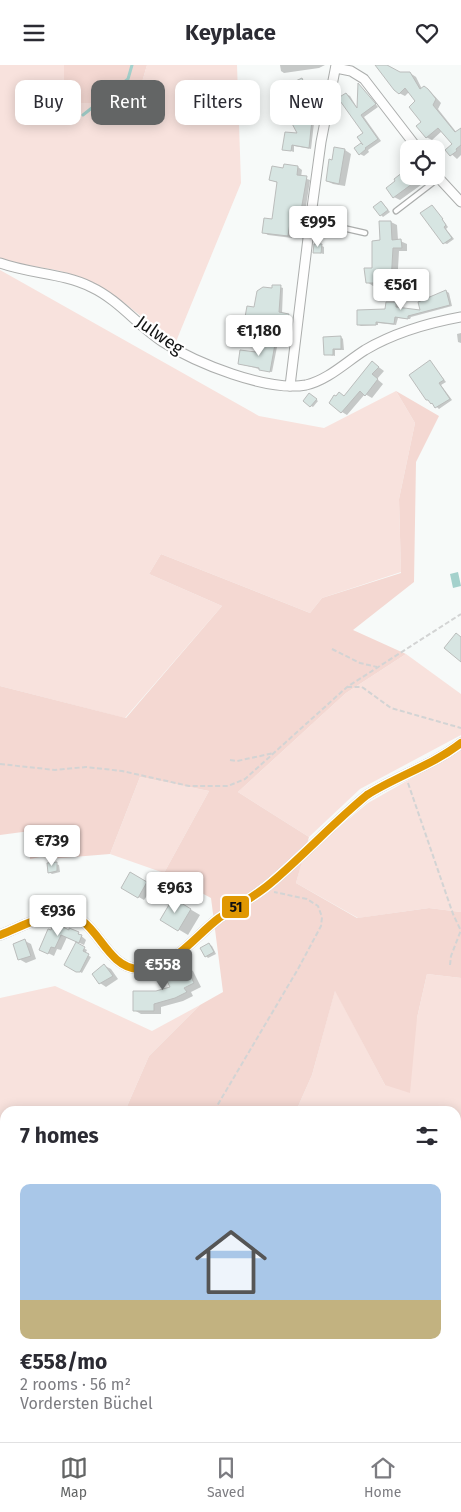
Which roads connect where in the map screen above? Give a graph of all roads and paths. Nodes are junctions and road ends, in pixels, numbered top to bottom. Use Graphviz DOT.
graph roads {
  1 [pos="336,67"];
  2 [pos="412,140"];
  3 [pos="428,185"];
  4 [pos="445,185"];
  5 [pos="461,202"];
  6 [pos="396,211"];
  7 [pos="308,230"];
  8 [pos="365,233"];
  9 [pos="0,263"];
  10 [pos="461,317"];
  11 [pos="290,386"];
  12 [pos="461,614"];
  13 [pos="332,649"];
  14 [pos="377,667"];
  15 [pos="347,687"];
  16 [pos="461,728"];
  17 [pos="461,743"];
  18 [pos="276,752"];
  19 [pos="230,760"];
  20 [pos="0,764"];
  21 [pos="404,774"];
  22 [pos="262,890"];
  23 [pos="461,930"];
  24 [pos="0,935"];
  25 [pos="450,965"];
  26 [pos="217,1106"];
  1 -- 2 [label="street"];
  1 -- 7 [label="street"];
  3 -- 6 [label="lane"];
  4 -- 5 [label="street"];
  7 -- 8 [label="lane"];
  7 -- 11 [label="street"];
  9 -- 11 [label="street, Julweg"];
  10 -- 11 [label="street, Julweg"];
  12 -- 14 [label="path"];
  13 -- 14 [label="path"];
  14 -- 15 [label="path"];
  15 -- 16 [label="path"];
  15 -- 18 [label="path"];
  17 -- 21 [label="street"];
  18 -- 19 [label="path"];
  18 -- 20 [label="path"];
  21 -- 22 [label="street"];
  21 -- 23 [label="path"];
  22 -- 24 [label="street"];
  22 -- 26 [label="path"];
  23 -- 25 [label="path"];
}
